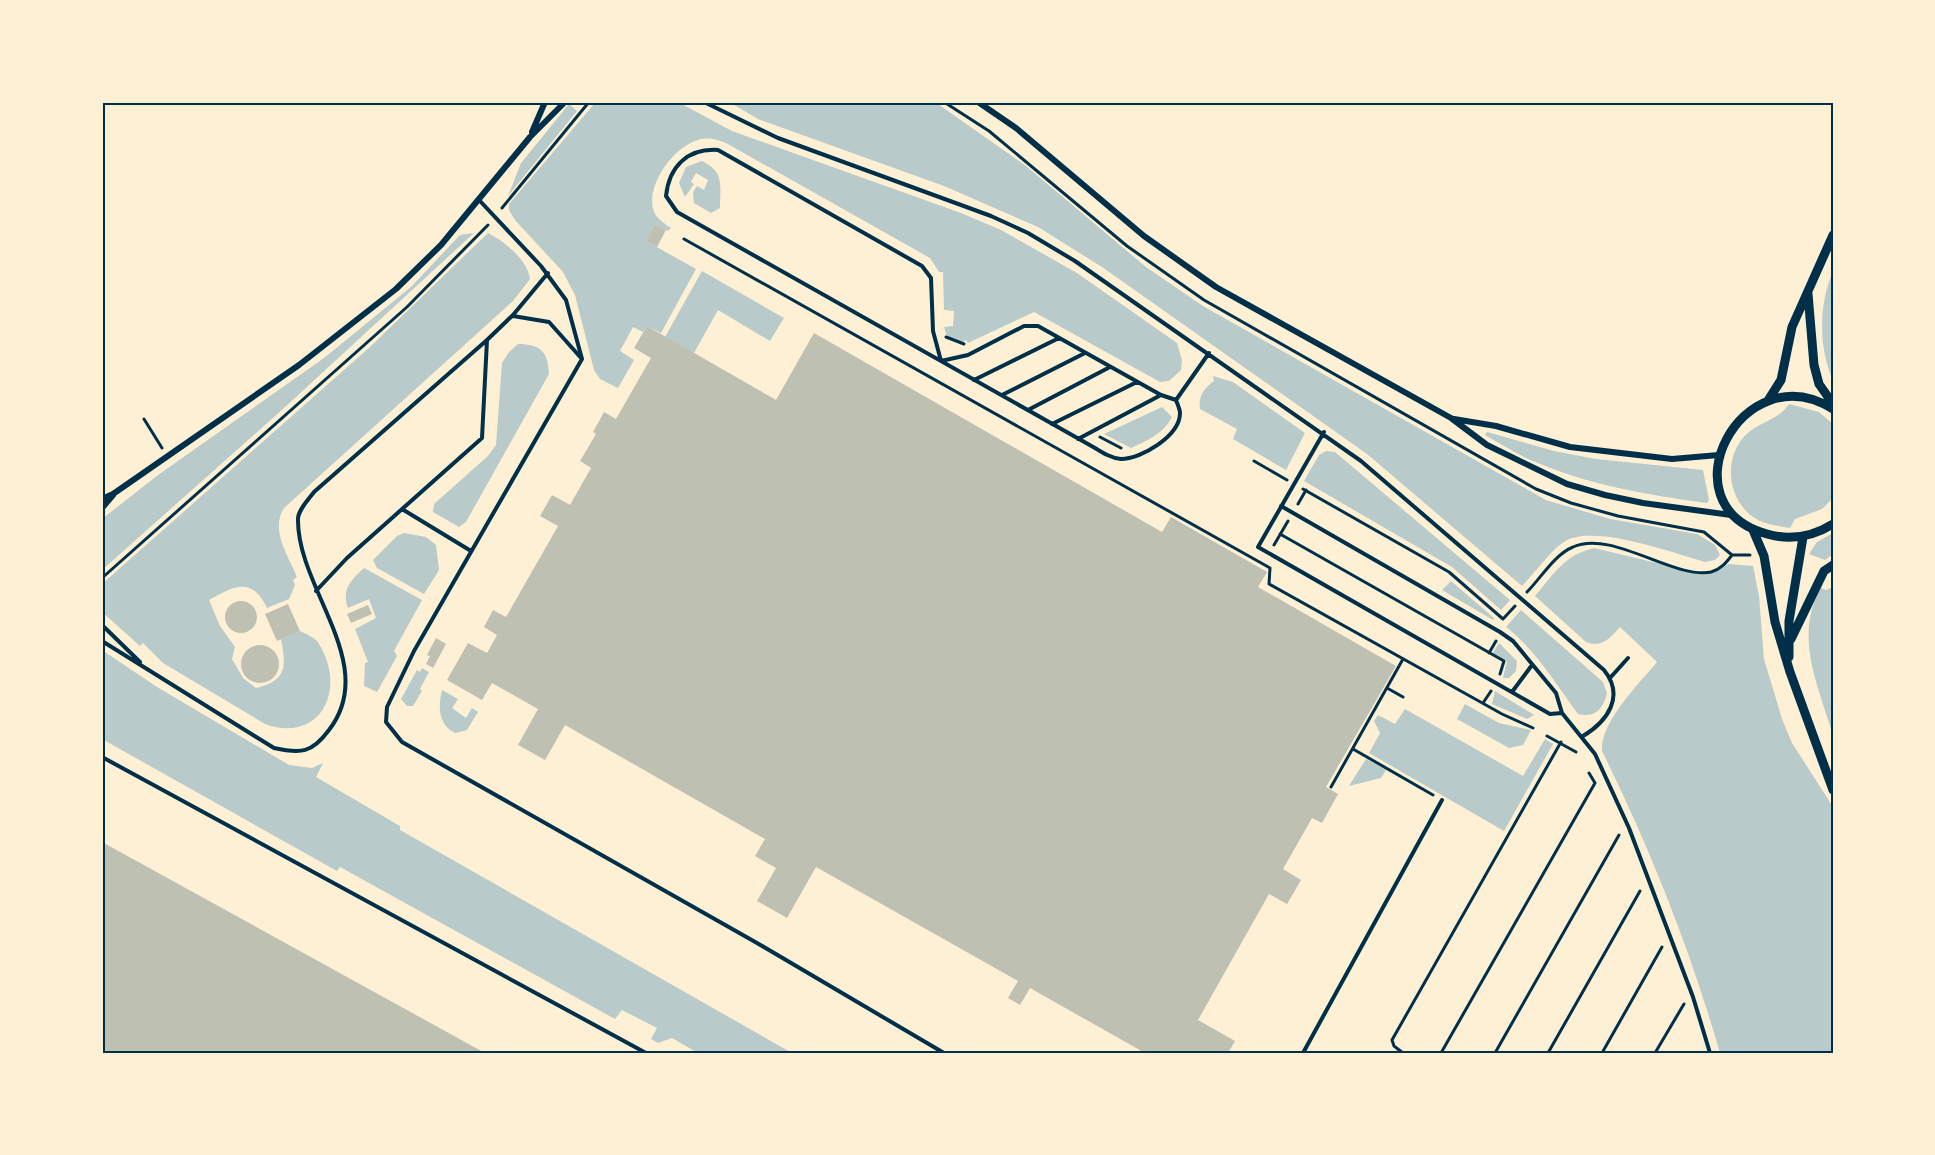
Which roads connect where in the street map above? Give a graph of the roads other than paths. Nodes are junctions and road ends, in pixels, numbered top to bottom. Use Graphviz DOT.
graph roads {
  1 [pos="545,102"];
  2 [pos="565,102"];
  3 [pos="704,102"];
  4 [pos="978,102"];
  5 [pos="711,104"];
  6 [pos="531,136"];
  7 [pos="480,201"];
  8 [pos="1833,235"];
  9 [pos="548,273"];
  10 [pos="1808,294"];
  11 [pos="513,315"];
  12 [pos="1060,338"];
  13 [pos="488,340"];
  14 [pos="1085,352"];
  15 [pos="1209,353"];
  16 [pos="582,359"];
  17 [pos="941,361"];
  18 [pos="1111,367"];
  19 [pos="974,380"];
  20 [pos="1137,382"];
  21 [pos="1002,395"];
  22 [pos="1161,395"];
  23 [pos="1769,399"];
  24 [pos="1176,400"];
  25 [pos="1833,406"];
  26 [pos="1028,410"];
  27 [pos="1451,418"];
  28 [pos="1052,424"];
  29 [pos="1324,432"];
  30 [pos="1078,439"];
  31 [pos="1719,455"];
  32 [pos="113,494"];
  33 [pos="102,498"];
  34 [pos="1281,506"];
  35 [pos="102,508"];
  36 [pos="402,509"];
  37 [pos="1731,515"];
  38 [pos="1833,524"];
  39 [pos="1753,530"];
  40 [pos="1803,537"];
  41 [pos="471,551"];
  42 [pos="1833,565"];
  43 [pos="316,591"];
  44 [pos="102,625"];
  45 [pos="102,641"];
  46 [pos="1789,644"];
  47 [pos="1628,658"];
  48 [pos="1532,665"];
  49 [pos="147,669"];
  50 [pos="1790,672"];
  51 [pos="1610,678"];
  52 [pos="1512,692"];
  53 [pos="1562,713"];
  54 [pos="1583,736"];
  55 [pos="102,757"];
  56 [pos="1833,790"];
  57 [pos="1442,800"];
  58 [pos="646,1053"];
  59 [pos="944,1053"];
  60 [pos="1303,1053"];
  61 [pos="1710,1053"];
  1 -- 6 [label="street"];
  2 -- 6 [label="street"];
  3 -- 5 [label="lane"];
  4 -- 27 [label="street"];
  5 -- 15 [label="lane"];
  6 -- 7 [label="street"];
  7 -- 9 [label="lane"];
  7 -- 32 [label="street"];
  8 -- 10 [label="street"];
  9 -- 11 [label="lane"];
  9 -- 16 [label="lane"];
  10 -- 23 [label="street"];
  10 -- 25 [label="street"];
  11 -- 13 [label="lane"];
  11 -- 16 [label="lane"];
  12 -- 14 [label="lane"];
  12 -- 17 [label="lane"];
  12 -- 19 [label="lane"];
  13 -- 36 [label="lane"];
  13 -- 43 [label="lane"];
  14 -- 18 [label="lane"];
  14 -- 21 [label="lane"];
  15 -- 24 [label="lane"];
  15 -- 29 [label="lane"];
  16 -- 41 [label="lane"];
  17 -- 17 [label="lane"];
  17 -- 19 [label="lane"];
  18 -- 20 [label="lane"];
  18 -- 26 [label="lane"];
  19 -- 21 [label="lane"];
  20 -- 22 [label="lane"];
  20 -- 28 [label="lane"];
  21 -- 26 [label="lane"];
  22 -- 24 [label="lane"];
  22 -- 30 [label="lane"];
  23 -- 25 [label="street"];
  23 -- 31 [label="street"];
  24 -- 30 [label="lane"];
  26 -- 28 [label="lane"];
  27 -- 31 [label="street"];
  27 -- 37 [label="street"];
  28 -- 30 [label="lane"];
  29 -- 34 [label="lane"];
  29 -- 51 [label="lane"];
  31 -- 37 [label="street"];
  32 -- 33 [label="street"];
  32 -- 35 [label="street"];
  34 -- 48 [label="lane"];
  34 -- 52 [label="lane"];
  36 -- 41 [label="lane"];
  36 -- 43 [label="lane"];
  37 -- 39 [label="street"];
  38 -- 40 [label="street"];
  39 -- 40 [label="street"];
  39 -- 50 [label="street"];
  40 -- 46 [label="street"];
  41 -- 59 [label="lane"];
  42 -- 46 [label="street"];
  43 -- 49 [label="lane"];
  44 -- 49 [label="lane"];
  45 -- 49 [label="lane"];
  46 -- 50 [label="street"];
  47 -- 51 [label="lane"];
  48 -- 52 [label="lane"];
  48 -- 53 [label="lane"];
  50 -- 56 [label="street"];
  51 -- 54 [label="lane"];
  52 -- 53 [label="lane"];
  53 -- 54 [label="lane"];
  54 -- 61 [label="lane"];
  55 -- 58 [label="lane"];
  57 -- 60 [label="lane"];
}
